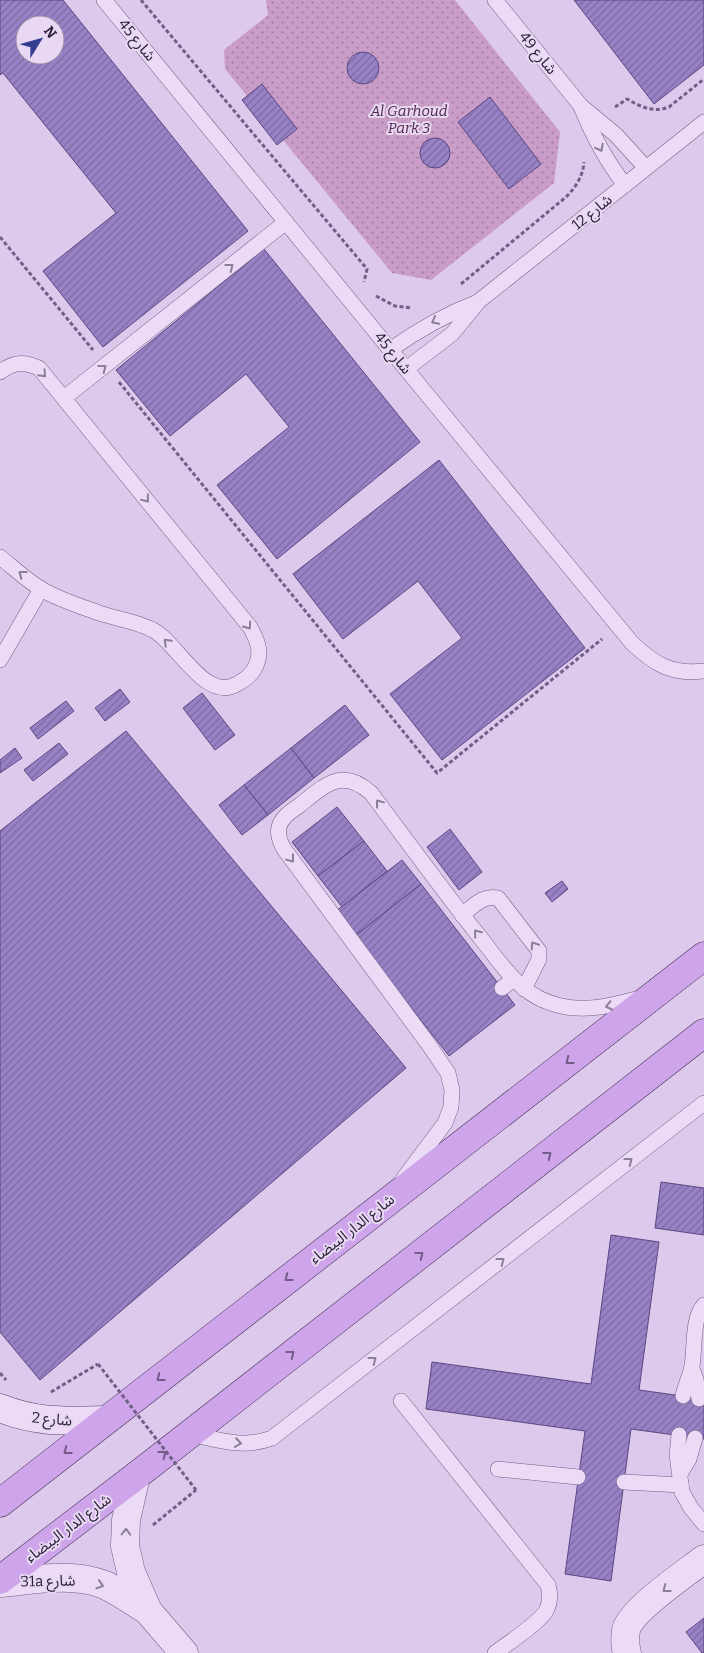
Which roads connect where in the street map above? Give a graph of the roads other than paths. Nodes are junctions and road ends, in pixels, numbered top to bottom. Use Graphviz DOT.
graph roads {
  1 [pos="104,0"];
  2 [pos="494,0"];
  3 [pos="704,122"];
  4 [pos="594,123"];
  5 [pos="646,168"];
  6 [pos="625,185"];
  7 [pos="286,222"];
  8 [pos="479,301"];
  9 [pos="390,350"];
  10 [pos="406,369"];
  11 [pos="0,372"];
  12 [pos="64,398"];
  13 [pos="0,557"];
  14 [pos="41,589"];
  15 [pos="0,660"];
  16 [pos="704,671"];
  17 [pos="462,915"];
  18 [pos="704,956"];
  19 [pos="513,985"];
  20 [pos="656,993"];
  21 [pos="704,1033"];
  22 [pos="704,1103"];
  23 [pos="385,1204"];
  24 [pos="704,1305"];
  25 [pos="692,1369"];
  26 [pos="683,1396"];
  27 [pos="699,1399"];
  28 [pos="401,1401"];
  29 [pos="0,1408"];
  30 [pos="105,1420"];
  31 [pos="190,1434"];
  32 [pos="679,1435"];
  33 [pos="695,1438"];
  34 [pos="498,1469"];
  35 [pos="136,1476"];
  36 [pos="578,1477"];
  37 [pos="624,1482"];
  38 [pos="682,1486"];
  39 [pos="0,1504"];
  40 [pos="704,1524"];
  41 [pos="704,1559"];
  42 [pos="0,1582"];
  43 [pos="148,1611"];
  44 [pos="184,1653"];
  45 [pos="495,1653"];
  46 [pos="627,1653"];
  1 -- 7 [label="lane, شارع 45"];
  2 -- 4 [label="lane, شارع 49"];
  3 -- 5 [label="lane, شارع 12"];
  4 -- 5 [label="lane, شارع 49"];
  4 -- 6 [label="lane, one-way"];
  5 -- 6 [label="lane, شارع 12"];
  6 -- 8 [label="lane, شارع 12"];
  7 -- 9 [label="lane, شارع 45"];
  12 -- 7 [label="lane, one-way"];
  8 -- 9 [label="lane, شارع 12, one-way"];
  8 -- 10 [label="lane, شارع 12"];
  9 -- 10 [label="lane, شارع 45"];
  10 -- 16 [label="lane, شارع 45"];
  11 -- 12 [label="lane, one-way"];
  12 -- 14 [label="lane, one-way"];
  14 -- 13 [label="lane, one-way"];
  14 -- 15 [label="lane"];
  19 -- 17 [label="lane, one-way"];
  19 -- 17 [label="lane, one-way"];
  17 -- 23 [label="lane, one-way"];
  18 -- 20 [label="main road, شارع الدار البيضاء"];
  20 -- 19 [label="lane, one-way"];
  20 -- 23 [label="main road, شارع الدار البيضاء, one-way"];
  31 -- 21 [label="main road, شارع الدار البيضاء, one-way"];
  31 -- 22 [label="lane, one-way"];
  23 -- 30 [label="main road, شارع الدار البيضاء, one-way"];
  24 -- 25 [label="lane"];
  25 -- 26 [label="lane"];
  25 -- 27 [label="lane"];
  28 -- 45 [label="lane"];
  29 -- 30 [label="street, شارع 2"];
  30 -- 39 [label="main road, شارع الدار البيضاء, one-way"];
  35 -- 31 [label="main road, شارع الدار البيضاء, one-way"];
  32 -- 38 [label="lane"];
  33 -- 38 [label="lane"];
  34 -- 36 [label="lane"];
  35 -- 42 [label="main road, شارع الدار البيضاء"];
  43 -- 35 [label="street, 31a شارع, one-way"];
  37 -- 38 [label="lane"];
  38 -- 40 [label="lane"];
  41 -- 46 [label="street, one-way"];
  42 -- 43 [label="street, 31a شارع, one-way"];
  43 -- 44 [label="street, 31a شارع"];
}
